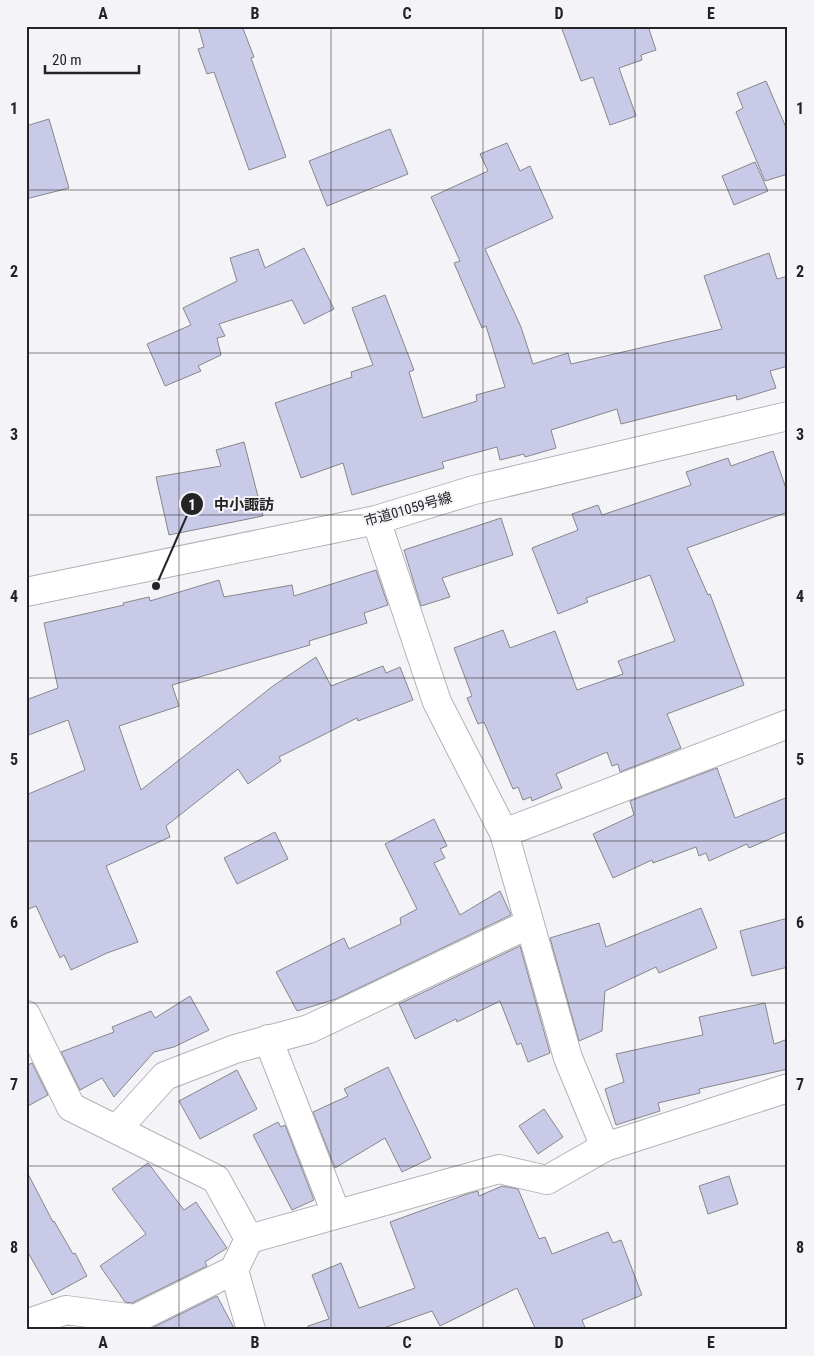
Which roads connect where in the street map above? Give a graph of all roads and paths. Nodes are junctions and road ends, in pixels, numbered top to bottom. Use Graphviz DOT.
graph roads {
  1 [pos="788,416"];
  2 [pos="376,520"];
  3 [pos="26,592"];
  4 [pos="788,724"];
  5 [pos="504,833"];
  6 [pos="529,924"];
  7 [pos="26,1015"];
  8 [pos="268,1039"];
  9 [pos="788,1088"];
  10 [pos="117,1129"];
  11 [pos="605,1147"];
  12 [pos="336,1213"];
  13 [pos="248,1238"];
  14 [pos="234,1270"];
  15 [pos="26,1324"];
  16 [pos="251,1330"];
  1 -- 2 [label="street, 市道01059号線"];
  2 -- 3 [label="street, 市道01059号線"];
  2 -- 5 [label="street"];
  4 -- 5 [label="street"];
  5 -- 6 [label="street"];
  6 -- 8 [label="street"];
  6 -- 11 [label="street"];
  7 -- 10 [label="street"];
  8 -- 10 [label="street"];
  8 -- 12 [label="street"];
  9 -- 11 [label="street"];
  10 -- 13 [label="street"];
  11 -- 12 [label="street"];
  12 -- 13 [label="street"];
  13 -- 14 [label="street"];
  14 -- 15 [label="street"];
  14 -- 16 [label="street"];
}
